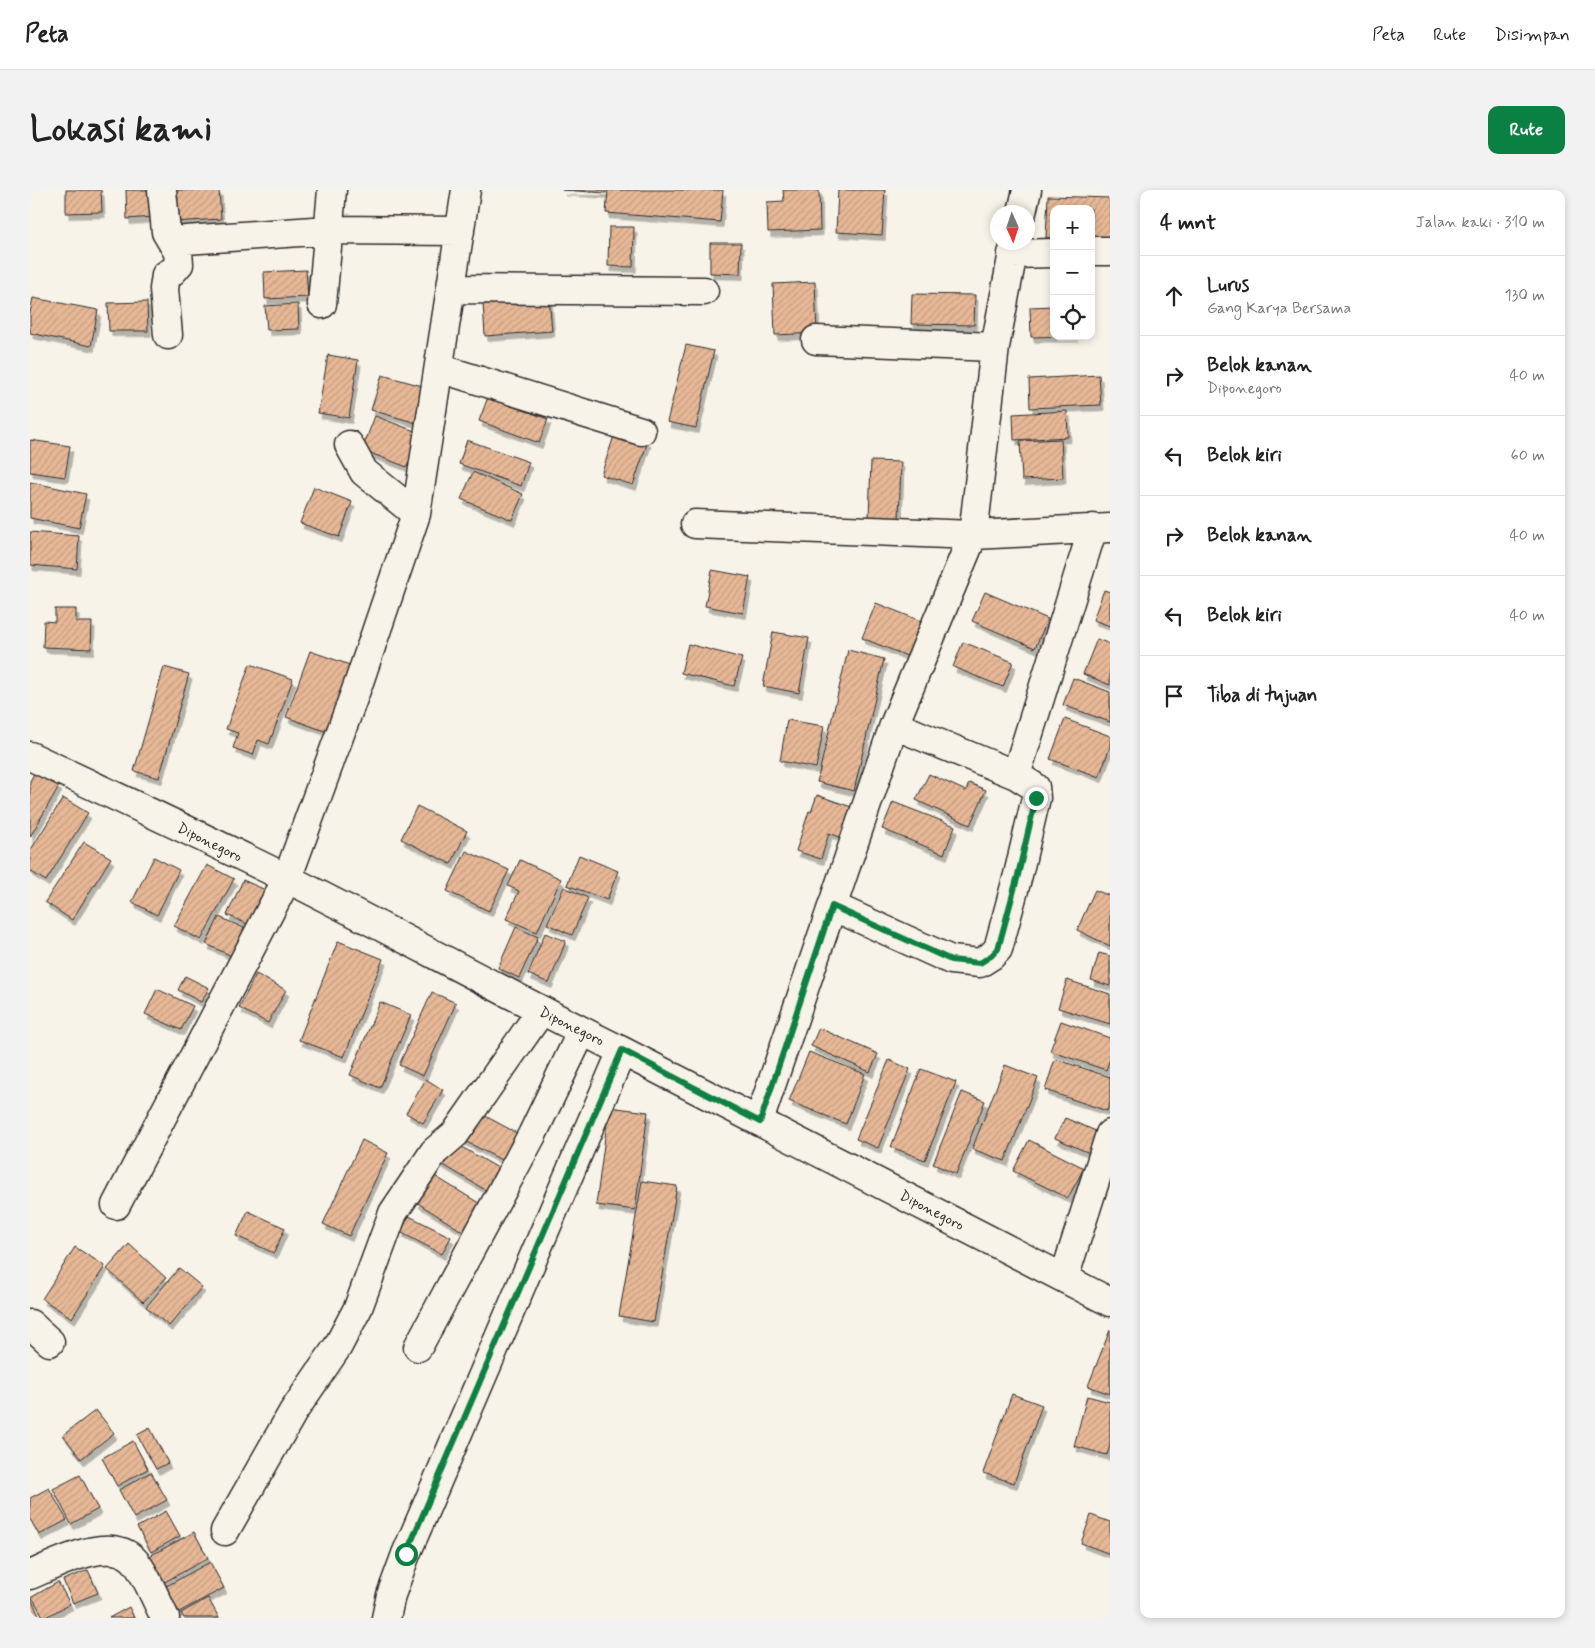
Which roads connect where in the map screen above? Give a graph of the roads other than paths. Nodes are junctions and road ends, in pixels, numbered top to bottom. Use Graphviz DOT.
graph roads {
  1 [pos="162,190"];
  2 [pos="332,190"];
  3 [pos="466,190"];
  4 [pos="1027,190"];
  5 [pos="1024,205"];
  6 [pos="328,230"];
  7 [pos="460,231"];
  8 [pos="172,242"];
  9 [pos="1014,250"];
  10 [pos="1030,250"];
  11 [pos="1110,251"];
  12 [pos="1050,252"];
  13 [pos="1095,252"];
  14 [pos="451,289"];
  15 [pos="704,291"];
  16 [pos="322,304"];
  17 [pos="168,335"];
  18 [pos="816,340"];
  19 [pos="995,347"];
  20 [pos="439,368"];
  21 [pos="641,431"];
  22 [pos="350,445"];
  23 [pos="416,514"];
  24 [pos="695,524"];
  25 [pos="1101,528"];
  26 [pos="973,534"];
  27 [pos="894,725"];
  28 [pos="30,756"];
  29 [pos="1016,775"];
  30 [pos="287,879"];
  31 [pos="832,906"];
  32 [pos="541,1011"];
  33 [pos="582,1031"];
  34 [pos="622,1050"];
  35 [pos="760,1122"];
  36 [pos="1110,1134"];
  37 [pos="116,1205"];
  38 [pos="1064,1278"];
  39 [pos="1110,1302"];
  40 [pos="418,1348"];
  41 [pos="226,1530"];
  42 [pos="30,1575"];
  43 [pos="165,1618"];
  44 [pos="386,1618"];
  1 -- 8 [label="street"];
  2 -- 6 [label="street"];
  3 -- 7 [label="street"];
  4 -- 5 [label="street"];
  6 -- 7 [label="street"];
  6 -- 8 [label="street"];
  6 -- 16 [label="street"];
  7 -- 14 [label="street"];
  8 -- 17 [label="street"];
  9 -- 19 [label="street"];
  10 -- 12 [label="street"];
  11 -- 13 [label="street"];
  14 -- 15 [label="street"];
  14 -- 20 [label="street"];
  18 -- 19 [label="street"];
  19 -- 26 [label="street"];
  20 -- 21 [label="street"];
  20 -- 23 [label="street"];
  22 -- 23 [label="street"];
  23 -- 30 [label="street"];
  24 -- 26 [label="street"];
  25 -- 26 [label="street"];
  25 -- 29 [label="street"];
  26 -- 27 [label="street"];
  27 -- 29 [label="street"];
  27 -- 31 [label="street"];
  28 -- 30 [label="street, Diponegoro"];
  29 -- 31 [label="street"];
  30 -- 32 [label="street, Diponegoro"];
  30 -- 37 [label="street"];
  31 -- 35 [label="street"];
  32 -- 33 [label="street, Diponegoro"];
  32 -- 41 [label="street"];
  33 -- 34 [label="street, Diponegoro"];
  33 -- 40 [label="street"];
  34 -- 35 [label="street, Diponegoro"];
  34 -- 44 [label="street"];
  35 -- 38 [label="street, Diponegoro"];
  36 -- 38 [label="street"];
  38 -- 39 [label="street, Diponegoro"];
  42 -- 43 [label="street"];
}
